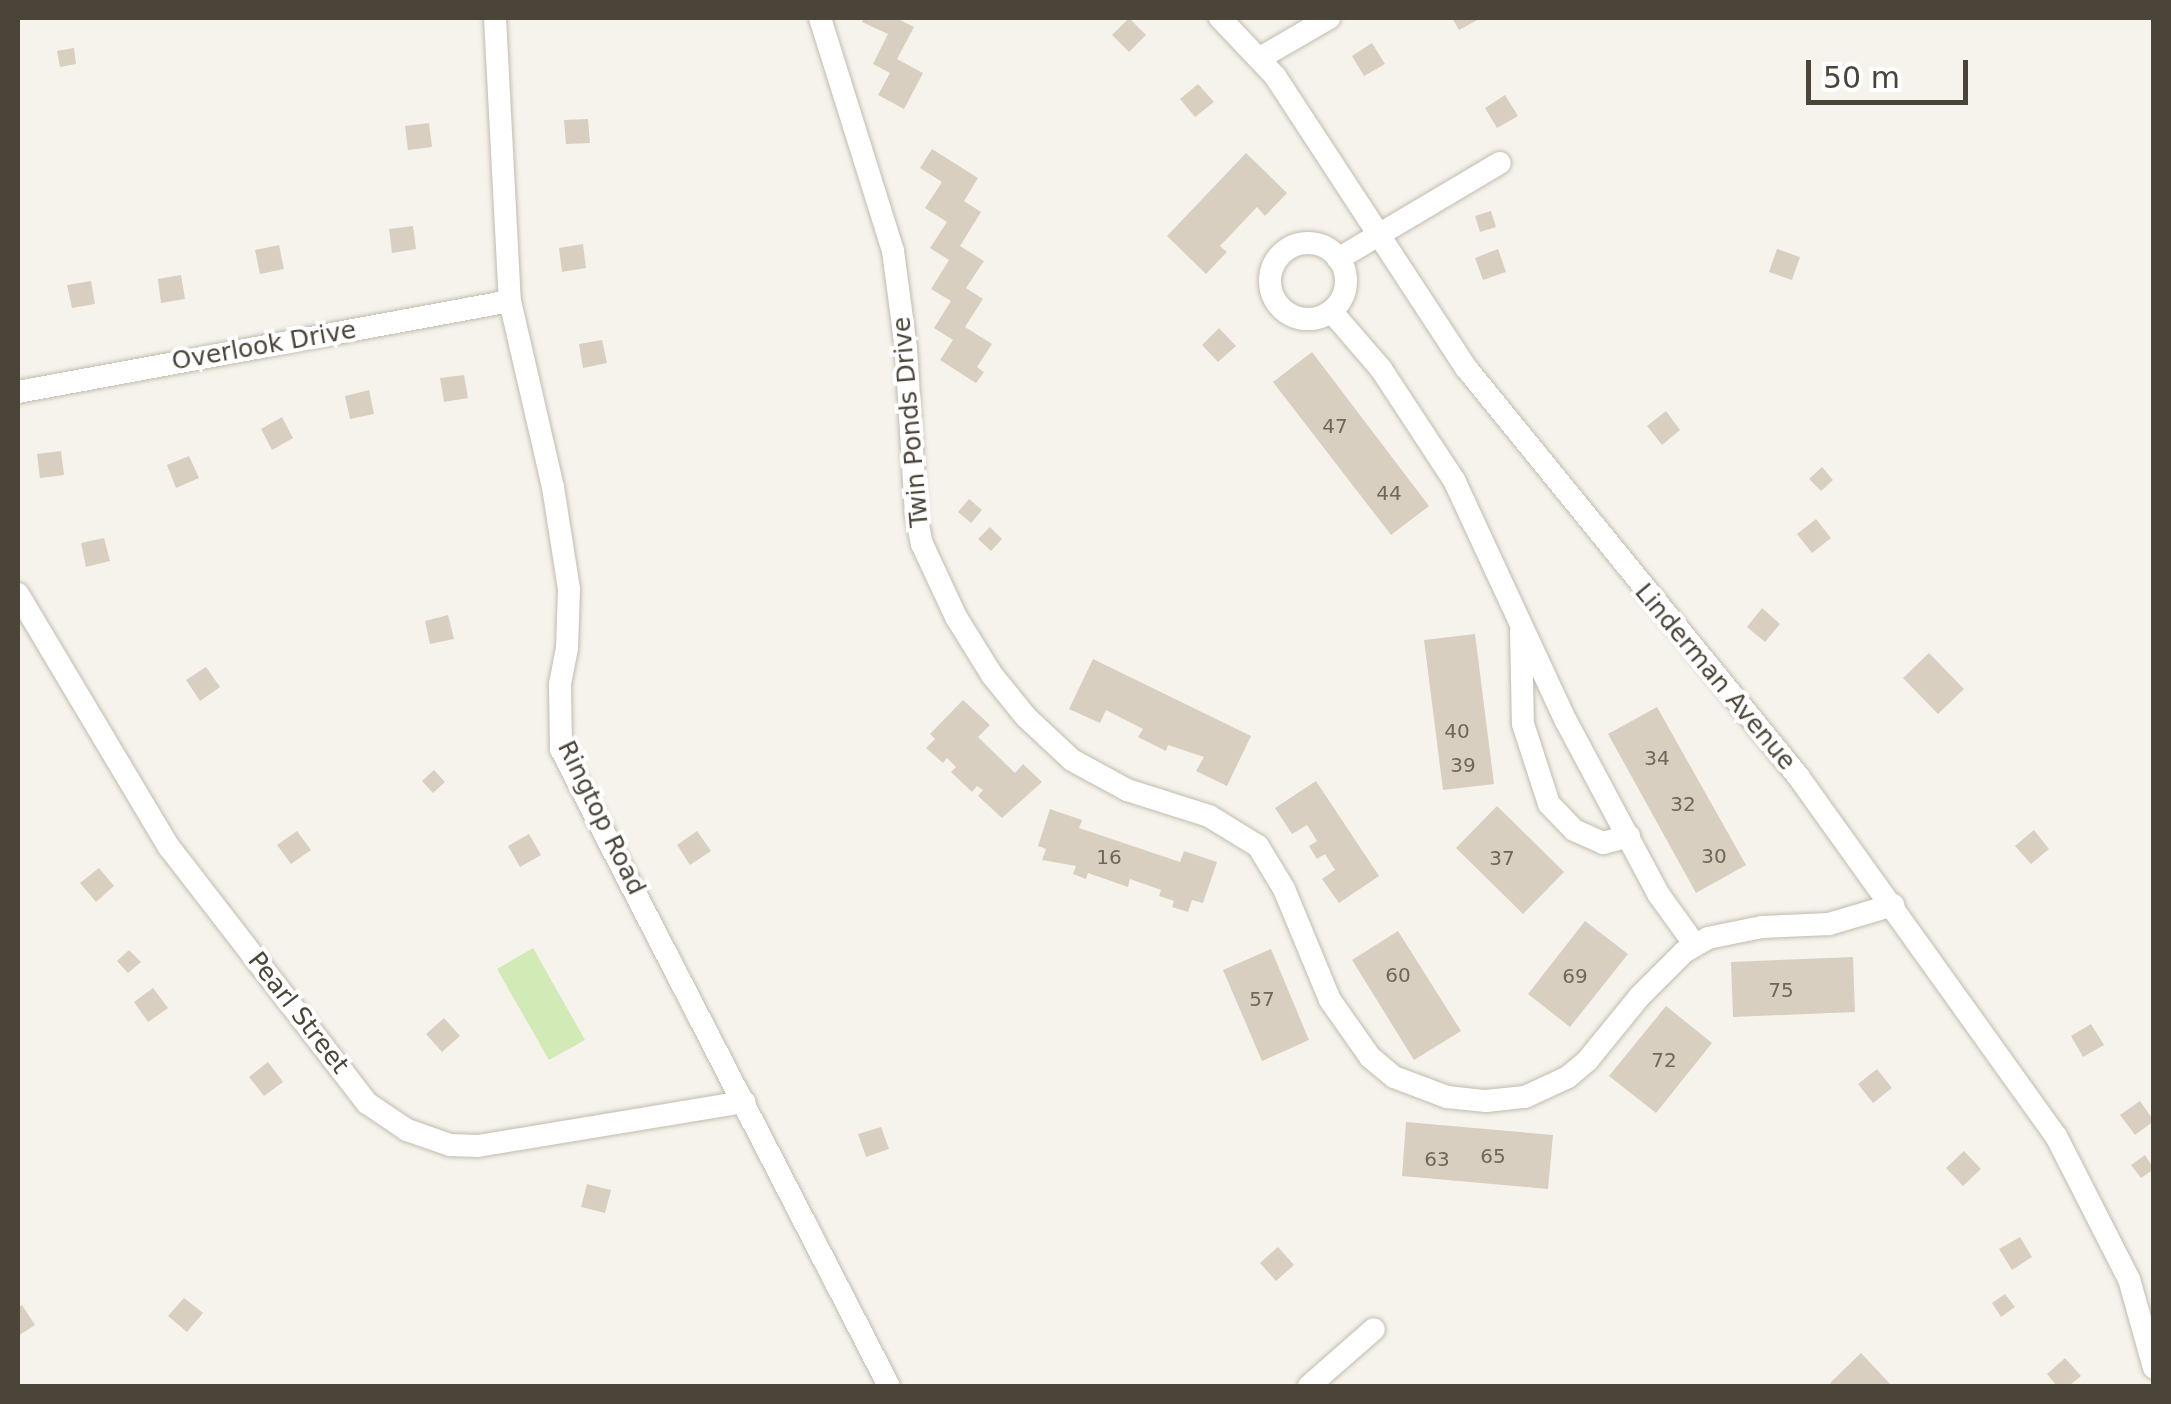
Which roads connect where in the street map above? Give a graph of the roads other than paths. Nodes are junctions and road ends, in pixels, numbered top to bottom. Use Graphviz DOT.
graph roads {
  1 [pos="495,18"];
  2 [pos="820,18"];
  3 [pos="1220,18"];
  4 [pos="1329,18"];
  5 [pos="1260,58"];
  6 [pos="1500,162"];
  7 [pos="1378,232"];
  8 [pos="1338,260"];
  9 [pos="510,301"];
  10 [pos="1331,311"];
  11 [pos="18,392"];
  12 [pos="18,594"];
  13 [pos="1520,617"];
  14 [pos="1628,836"];
  15 [pos="1893,905"];
  16 [pos="1695,946"];
  17 [pos="744,1102"];
  18 [pos="1374,1330"];
  19 [pos="2154,1368"];
  20 [pos="888,1386"];
  21 [pos="1309,1386"];
  1 -- 9 [label="street, Ringtop Road"];
  2 -- 16 [label="street, Twin Ponds Drive"];
  3 -- 5 [label="street, Linderman Avenue"];
  4 -- 5 [label="street"];
  5 -- 7 [label="street, Linderman Avenue"];
  6 -- 7 [label="street"];
  7 -- 8 [label="street"];
  7 -- 15 [label="street, Linderman Avenue"];
  8 -- 10 [label="street"];
  8 -- 10 [label="street"];
  9 -- 11 [label="street, Overlook Drive"];
  9 -- 17 [label="street, Ringtop Road"];
  10 -- 13 [label="street"];
  12 -- 17 [label="street, Pearl Street"];
  13 -- 14 [label="street"];
  13 -- 14 [label="street"];
  14 -- 16 [label="street"];
  15 -- 16 [label="street, Twin Ponds Drive"];
  15 -- 19 [label="street, Linderman Avenue"];
  17 -- 20 [label="street, Ringtop Road"];
  18 -- 21 [label="street"];
}
